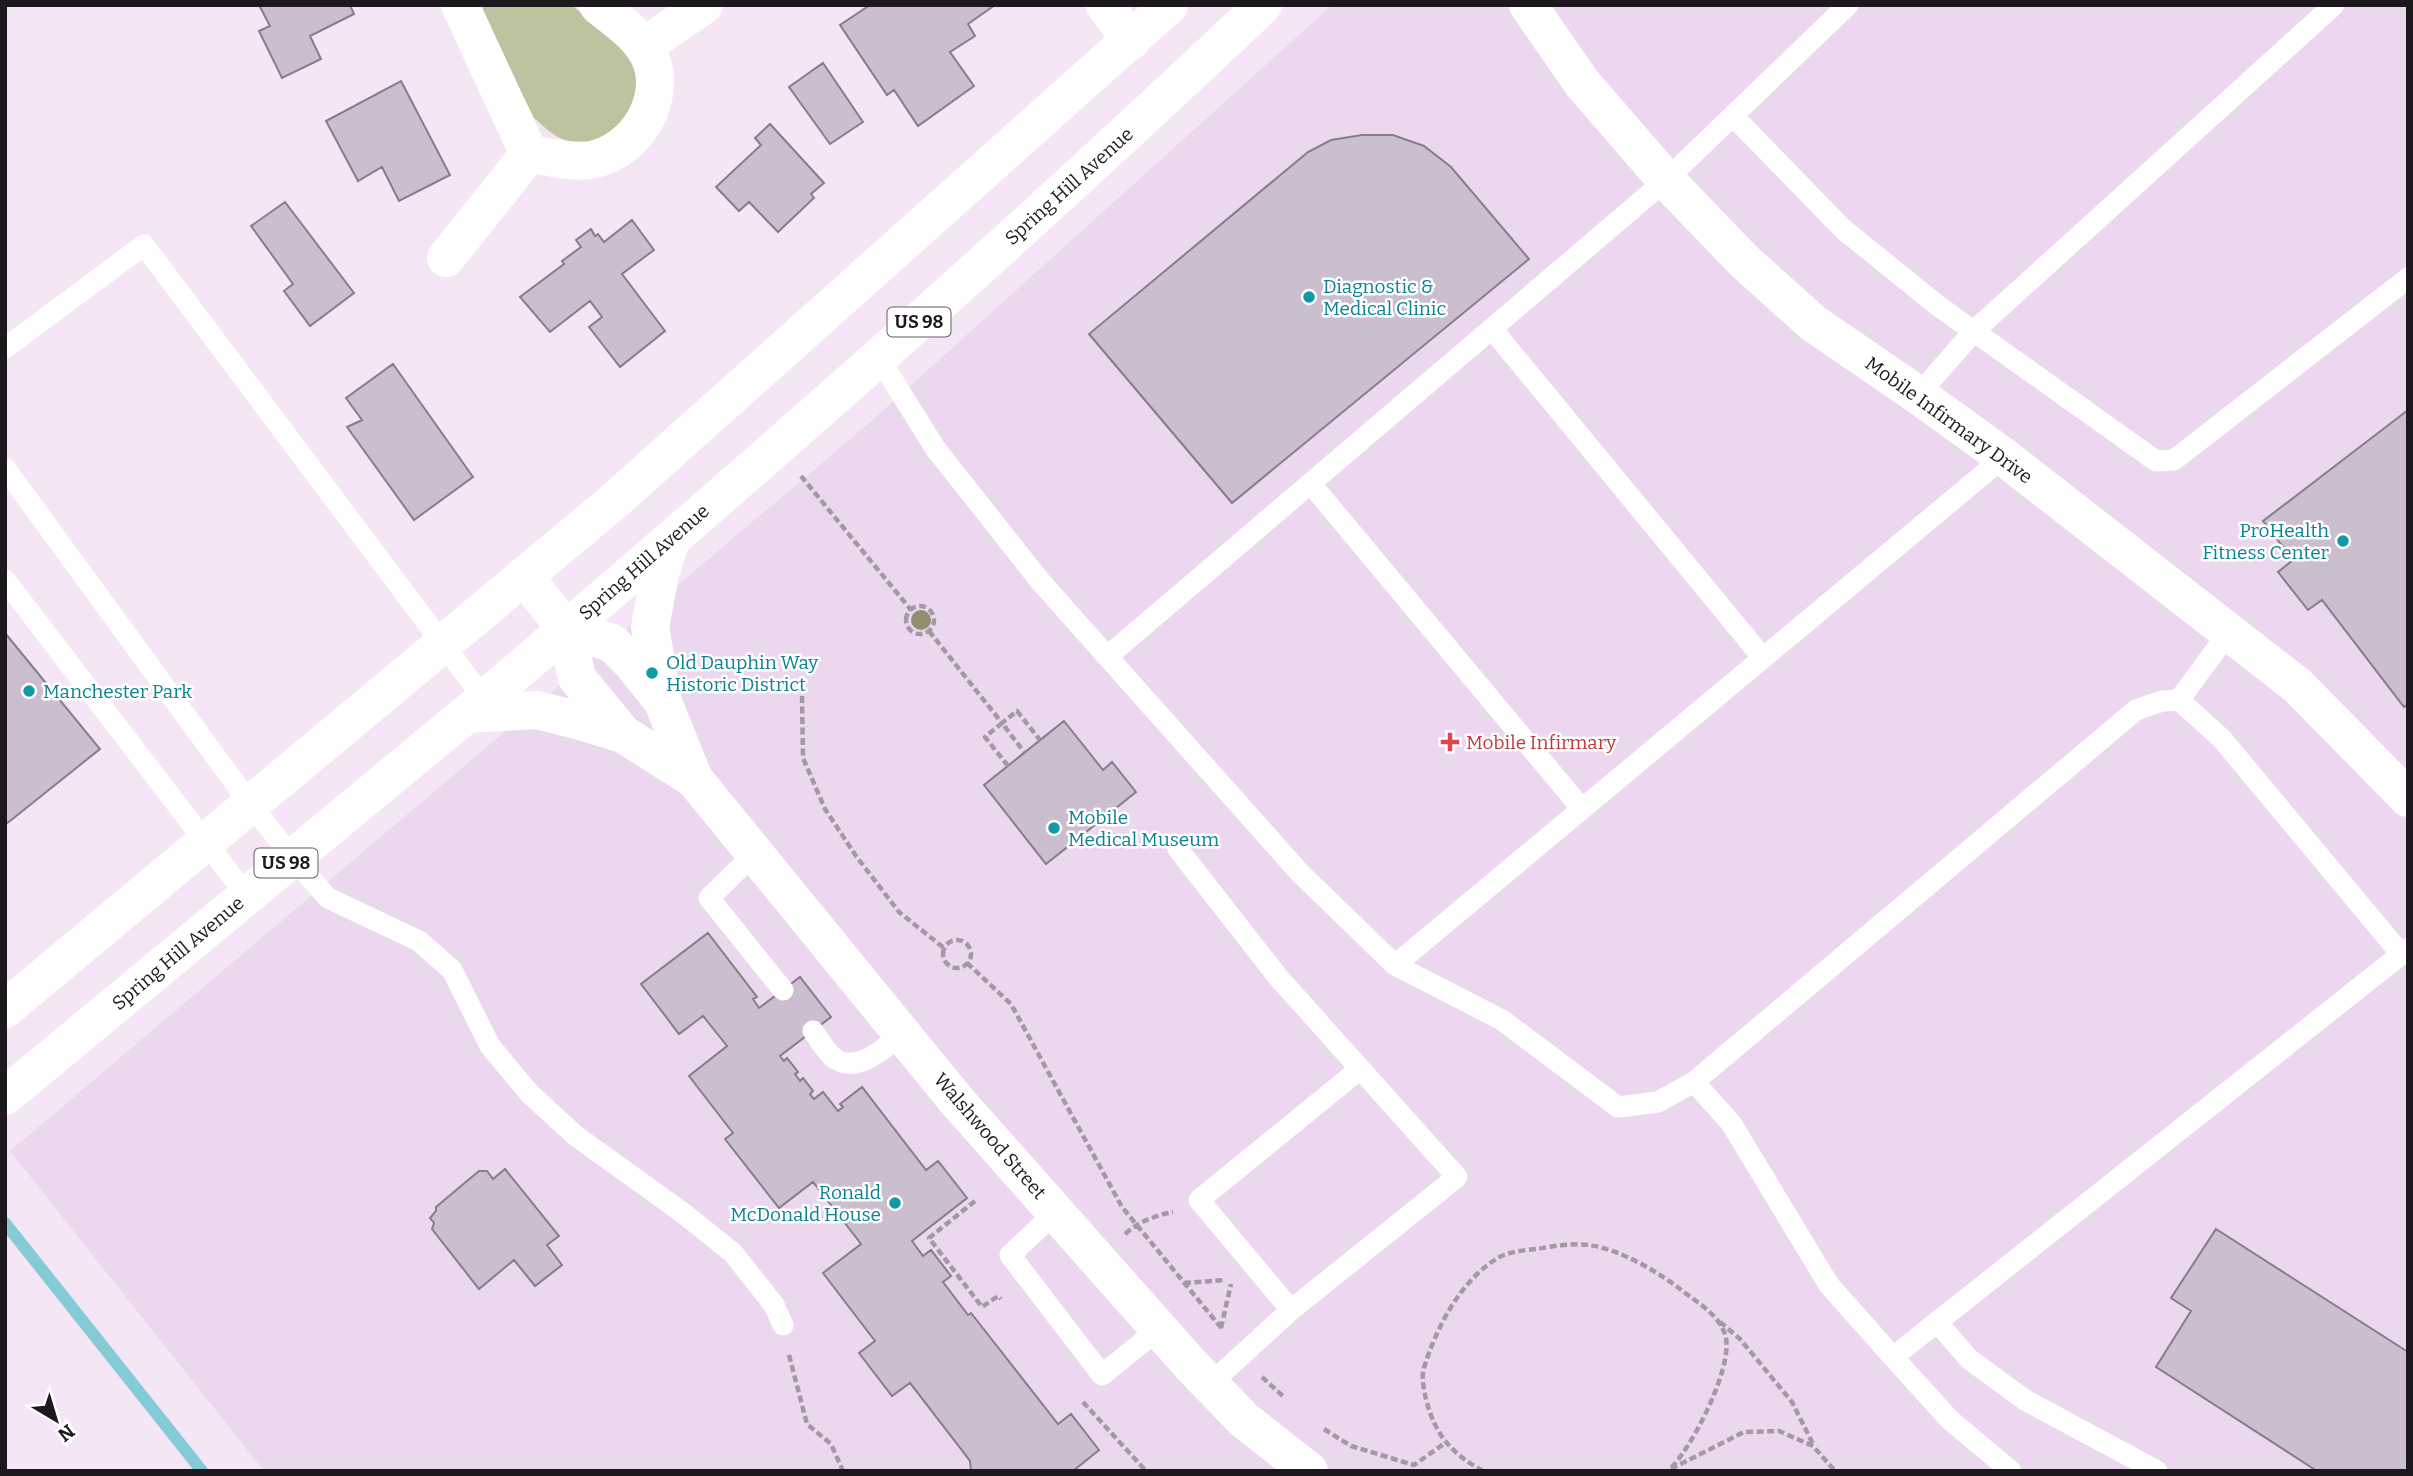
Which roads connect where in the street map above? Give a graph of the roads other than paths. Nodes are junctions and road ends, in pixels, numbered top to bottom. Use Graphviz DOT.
graph roads {
  1 [pos="460,5"];
  2 [pos="598,5"];
  3 [pos="704,5"];
  4 [pos="1105,5"];
  5 [pos="1169,5"];
  6 [pos="1264,5"];
  7 [pos="1528,5"];
  8 [pos="1848,5"];
  9 [pos="2334,5"];
  10 [pos="1131,41"];
  11 [pos="645,47"];
  12 [pos="1733,116"];
  13 [pos="529,154"];
  14 [pos="1666,180"];
  15 [pos="446,258"];
  16 [pos="2408,278"];
  17 [pos="1492,330"];
  18 [pos="1973,331"];
  19 [pos="5,348"];
  20 [pos="879,358"];
  21 [pos="1918,395"];
  22 [pos="2004,457"];
  23 [pos="5,468"];
  24 [pos="1311,484"];
  25 [pos="671,540"];
  26 [pos="524,576"];
  27 [pos="5,580"];
  28 [pos="566,629"];
  29 [pos="2229,632"];
  30 [pos="442,645"];
  31 [pos="1108,656"];
  32 [pos="1763,658"];
  33 [pos="2179,699"];
  34 [pos="663,702"];
  35 [pos="475,706"];
  36 [pos="623,734"];
  37 [pos="694,779"];
  38 [pos="2408,798"];
  39 [pos="251,804"];
  40 [pos="1582,809"];
  41 [pos="205,843"];
  42 [pos="1178,849"];
  43 [pos="754,854"];
  44 [pos="292,859"];
  45 [pos="247,896"];
  46 [pos="2405,952"];
  47 [pos="1395,965"];
  48 [pos="783,990"];
  49 [pos="5,1009"];
  50 [pos="814,1031"];
  51 [pos="902,1034"];
  52 [pos="1360,1069"];
  53 [pos="1694,1082"];
  54 [pos="5,1096"];
  55 [pos="1055,1212"];
  56 [pos="1291,1310"];
  57 [pos="1937,1322"];
  58 [pos="783,1325"];
  59 [pos="1159,1329"];
  60 [pos="1893,1357"];
  61 [pos="1210,1384"];
  62 [pos="2009,1470"];
  63 [pos="1309,1471"];
  64 [pos="2157,1471"];
  1 -- 13 [label="street"];
  2 -- 11 [label="street"];
  3 -- 11 [label="street"];
  4 -- 10 [label="street"];
  5 -- 10 [label="street"];
  6 -- 20 [label="street, Spring Hill Avenue / US 98"];
  7 -- 14 [label="street, Mobile Infirmary Drive"];
  8 -- 12 [label="lane"];
  9 -- 18 [label="lane"];
  10 -- 26 [label="street"];
  11 -- 13 [label="street"];
  12 -- 14 [label="lane"];
  12 -- 18 [label="lane"];
  13 -- 15 [label="street"];
  14 -- 17 [label="lane"];
  14 -- 21 [label="street, Mobile Infirmary Drive"];
  16 -- 18 [label="lane"];
  17 -- 24 [label="lane"];
  17 -- 32 [label="lane"];
  18 -- 21 [label="lane"];
  19 -- 30 [label="lane"];
  20 -- 25 [label="street, Spring Hill Avenue / US 98"];
  20 -- 31 [label="lane"];
  21 -- 22 [label="street, Mobile Infirmary Drive"];
  22 -- 29 [label="street, Mobile Infirmary Drive"];
  22 -- 32 [label="lane"];
  23 -- 39 [label="lane"];
  24 -- 31 [label="lane"];
  24 -- 40 [label="lane"];
  25 -- 28 [label="street, Spring Hill Avenue / US 98"];
  25 -- 34 [label="street, Walshwood Street"];
  26 -- 28 [label="street, Walshwood Street"];
  26 -- 30 [label="street"];
  27 -- 41 [label="lane"];
  28 -- 34 [label="street, Walshwood Street"];
  28 -- 35 [label="street, Spring Hill Avenue / US 98"];
  28 -- 36 [label="street, Walshwood Street"];
  29 -- 33 [label="lane"];
  29 -- 38 [label="street, Mobile Infirmary Drive"];
  30 -- 35 [label="lane"];
  30 -- 39 [label="street"];
  31 -- 47 [label="lane"];
  32 -- 40 [label="lane"];
  33 -- 46 [label="lane"];
  33 -- 53 [label="lane"];
  34 -- 37 [label="street, Walshwood Street"];
  35 -- 36 [label="street, Walshwood Street"];
  35 -- 44 [label="street, Spring Hill Avenue / US 98"];
  36 -- 37 [label="street, Walshwood Street"];
  37 -- 43 [label="street, Walshwood Street"];
  39 -- 41 [label="street"];
  39 -- 44 [label="lane"];
  40 -- 47 [label="lane"];
  41 -- 45 [label="lane"];
  41 -- 49 [label="street"];
  42 -- 52 [label="lane"];
  43 -- 48 [label="lane"];
  43 -- 51 [label="street, Walshwood Street"];
  44 -- 45 [label="street, Spring Hill Avenue / US 98"];
  44 -- 58 [label="lane"];
  45 -- 54 [label="street, Spring Hill Avenue / US 98"];
  46 -- 57 [label="lane"];
  47 -- 53 [label="lane"];
  50 -- 51 [label="lane"];
  51 -- 55 [label="street, Walshwood Street"];
  52 -- 56 [label="lane"];
  52 -- 56 [label="lane"];
  53 -- 60 [label="lane"];
  55 -- 59 [label="street, Walshwood Street"];
  55 -- 59 [label="lane"];
  56 -- 61 [label="lane"];
  57 -- 60 [label="lane"];
  57 -- 64 [label="lane"];
  59 -- 61 [label="street, Walshwood Street"];
  60 -- 62 [label="lane"];
  61 -- 63 [label="street, Walshwood Street"];
}
